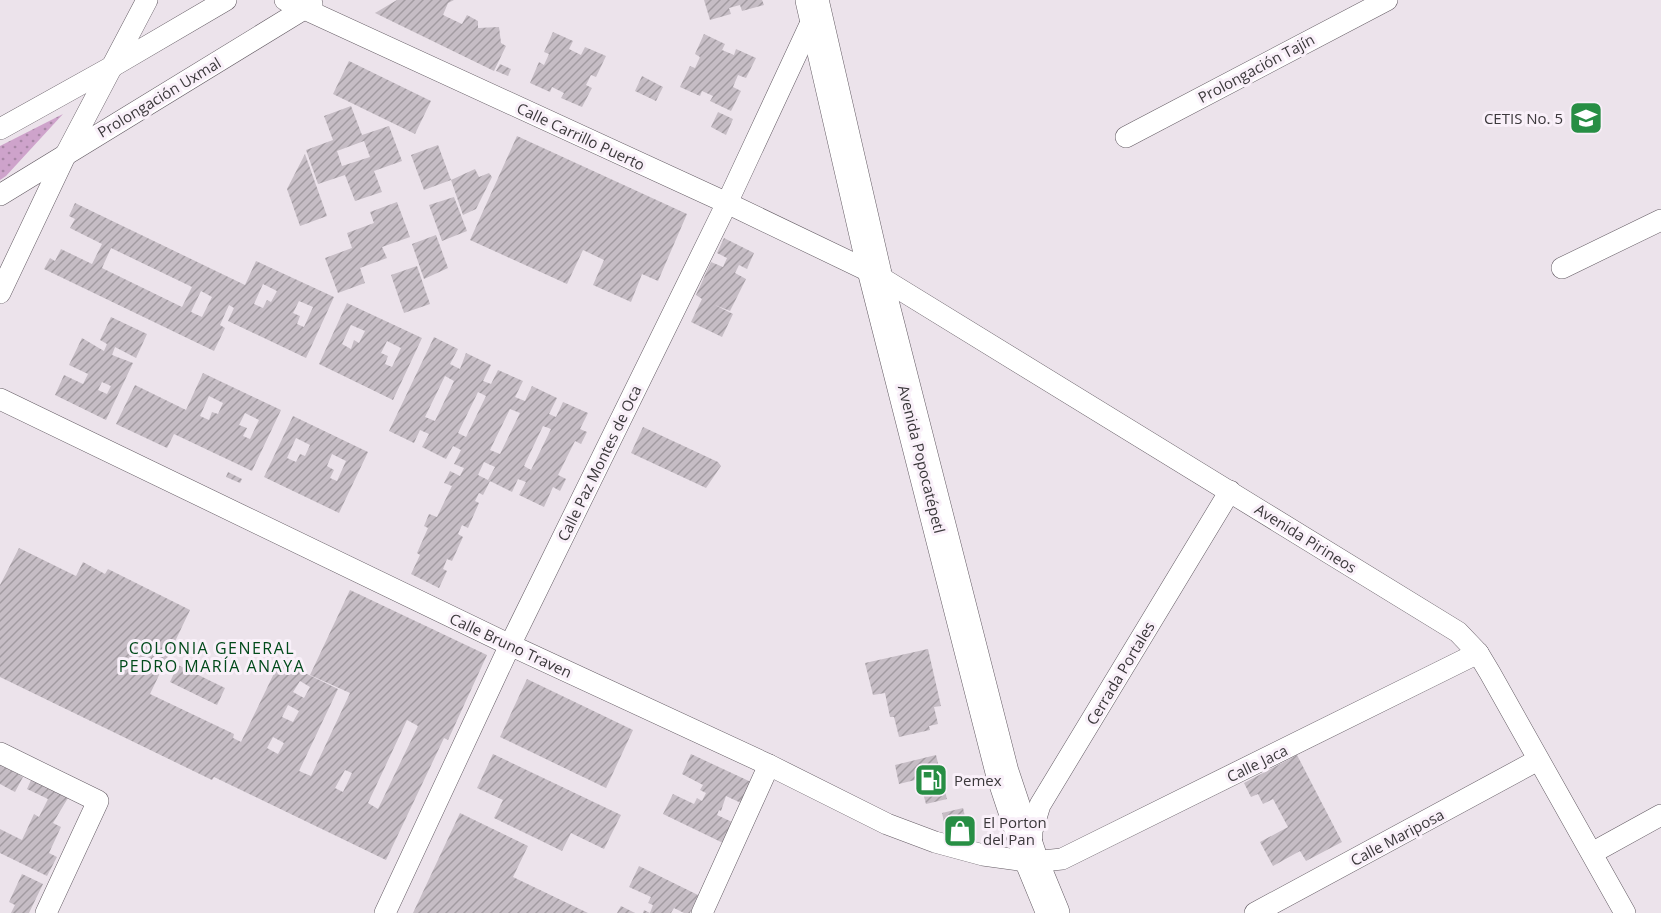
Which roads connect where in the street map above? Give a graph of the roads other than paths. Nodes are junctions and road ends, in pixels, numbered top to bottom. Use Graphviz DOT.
graph roads {
  1 [pos="147,0"];
  2 [pos="226,0"];
  3 [pos="1387,0"];
  4 [pos="303,3"];
  5 [pos="813,7"];
  6 [pos="115,65"];
  7 [pos="0,129"];
  8 [pos="1126,136"];
  9 [pos="66,154"];
  10 [pos="0,195"];
  11 [pos="727,203"];
  12 [pos="1661,220"];
  13 [pos="1562,268"];
  14 [pos="875,274"];
  15 [pos="0,293"];
  16 [pos="0,399"];
  17 [pos="1230,491"];
  18 [pos="510,645"];
  19 [pos="1478,653"];
  20 [pos="0,753"];
  21 [pos="1538,760"];
  22 [pos="769,765"];
  23 [pos="1661,815"];
  24 [pos="1592,853"];
  25 [pos="1032,862"];
  26 [pos="46,913"];
  27 [pos="385,913"];
  28 [pos="702,913"];
  29 [pos="1053,913"];
  30 [pos="1255,913"];
  31 [pos="1625,913"];
  1 -- 6 [label="street"];
  2 -- 6 [label="street"];
  3 -- 8 [label="street, Prolongación Tajín"];
  4 -- 9 [label="street, Prolongación Uxmal"];
  4 -- 11 [label="street, Calle Carrillo Puerto"];
  5 -- 11 [label="street, Calle Paz Montes de Oca"];
  5 -- 14 [label="main road, Avenida Popocatépetl"];
  6 -- 7 [label="street"];
  6 -- 9 [label="street"];
  9 -- 10 [label="street, Prolongación Uxmal"];
  9 -- 15 [label="street"];
  11 -- 14 [label="street, Calle Carrillo Puerto"];
  11 -- 18 [label="street, Calle Paz Montes de Oca"];
  12 -- 13 [label="street"];
  14 -- 17 [label="street, Avenida Pirineos"];
  14 -- 25 [label="main road, Avenida Popocatépetl"];
  16 -- 18 [label="street, Calle Bruno Traven"];
  17 -- 19 [label="street, Avenida Pirineos"];
  17 -- 25 [label="street, Cerrada Portales"];
  18 -- 22 [label="street, Calle Bruno Traven"];
  18 -- 27 [label="street, Calle Paz Montes de Oca"];
  19 -- 21 [label="street, Avenida Pirineos"];
  19 -- 25 [label="street, Calle Jaca"];
  20 -- 26 [label="street"];
  21 -- 24 [label="street, Avenida Pirineos"];
  21 -- 30 [label="street, Calle Mariposa"];
  22 -- 25 [label="street, Calle Bruno Traven"];
  22 -- 28 [label="street"];
  23 -- 24 [label="street"];
  24 -- 31 [label="street, Avenida Pirineos"];
  25 -- 29 [label="main road, Avenida Popocatépetl"];
}
